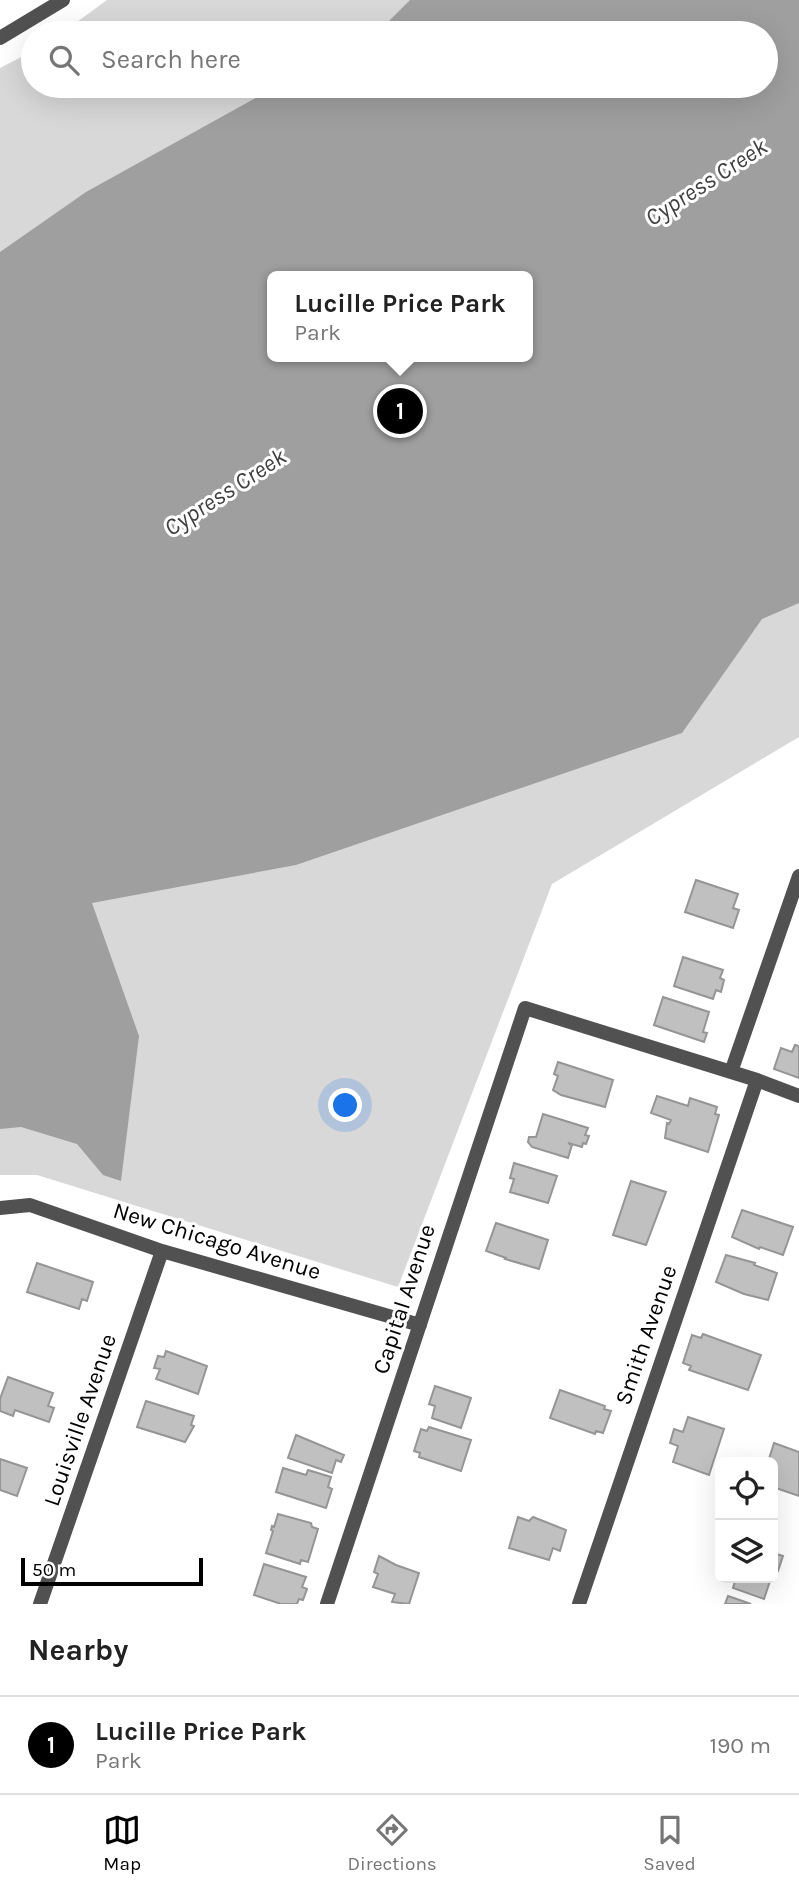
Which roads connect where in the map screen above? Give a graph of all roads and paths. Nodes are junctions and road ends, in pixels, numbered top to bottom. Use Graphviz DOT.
graph roads {
  1 [pos="63,0"];
  2 [pos="28,21"];
  3 [pos="21,25"];
  4 [pos="0,38"];
  5 [pos="799,876"];
  6 [pos="731,1072"];
  7 [pos="757,1080"];
  8 [pos="799,1096"];
  9 [pos="0,1208"];
  10 [pos="162,1251"];
  11 [pos="420,1325"];
  12 [pos="40,1604"];
  13 [pos="327,1604"];
  14 [pos="579,1604"];
  1 -- 2 [label="street"];
  3 -- 4 [label="street"];
  5 -- 6 [label="street"];
  6 -- 7 [label="street"];
  6 -- 11 [label="street, Capital Avenue"];
  7 -- 8 [label="street"];
  7 -- 14 [label="street, Smith Avenue"];
  9 -- 10 [label="street, New Chicago Avenue"];
  10 -- 11 [label="street, New Chicago Avenue"];
  10 -- 12 [label="street, Louisville Avenue"];
  11 -- 13 [label="street, Capital Avenue"];
}
